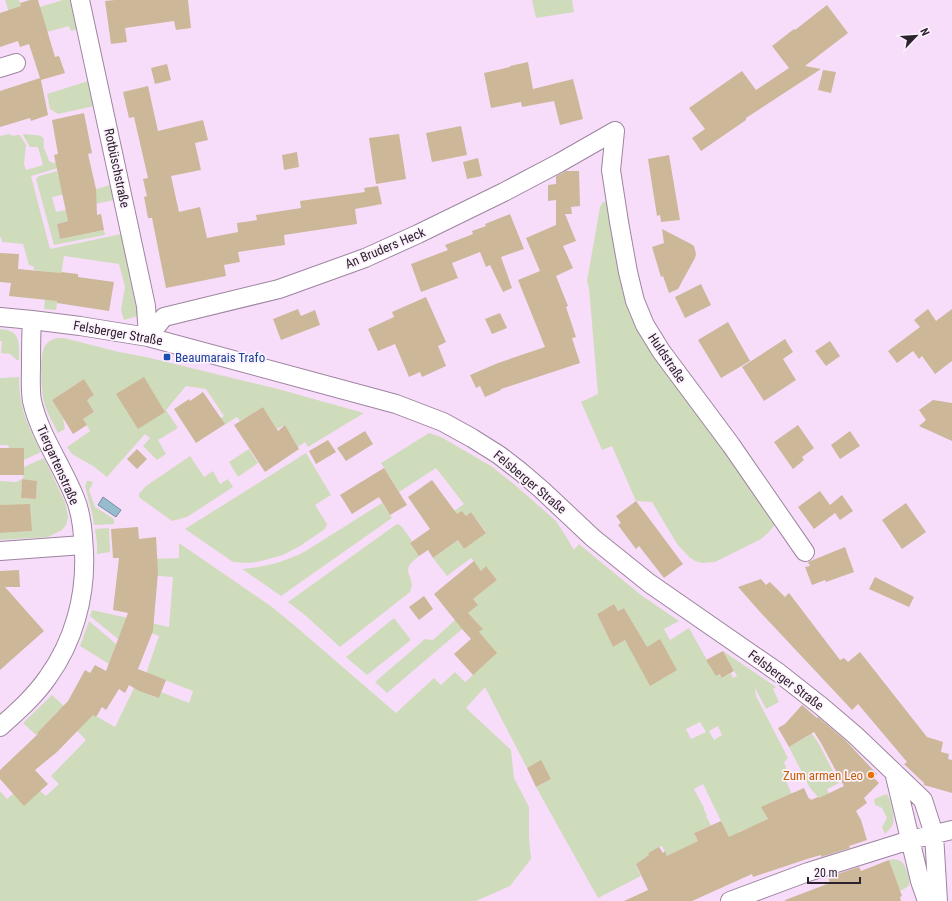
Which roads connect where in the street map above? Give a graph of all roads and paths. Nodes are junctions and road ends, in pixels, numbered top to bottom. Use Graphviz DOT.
graph roads {
  1 [pos="80,0"];
  2 [pos="615,131"];
  3 [pos="0,317"];
  4 [pos="32,320"];
  5 [pos="148,337"];
  6 [pos="83,545"];
  7 [pos="0,551"];
  8 [pos="805,552"];
  9 [pos="0,727"];
  10 [pos="894,772"];
  11 [pos="952,830"];
  12 [pos="934,834"];
  13 [pos="910,840"];
  14 [pos="730,901"];
  15 [pos="927,901"];
  16 [pos="938,901"];
  1 -- 5 [label="street, Rotbüschstraße"];
  2 -- 5 [label="street, An Bruders Heck"];
  2 -- 8 [label="street, Huldstraße"];
  3 -- 4 [label="street, Felsberger Straße"];
  4 -- 5 [label="street, Felsberger Straße"];
  4 -- 6 [label="street, Tiergartenstraße"];
  5 -- 10 [label="street, Felsberger Straße"];
  6 -- 7 [label="street"];
  6 -- 9 [label="street, Tiergartenstraße"];
  10 -- 12 [label="street, Felsberger Straße"];
  10 -- 13 [label="street"];
  11 -- 12 [label="street"];
  12 -- 13 [label="street"];
  12 -- 16 [label="street, Felsberger Straße"];
  13 -- 14 [label="street"];
  13 -- 15 [label="street"];
}
